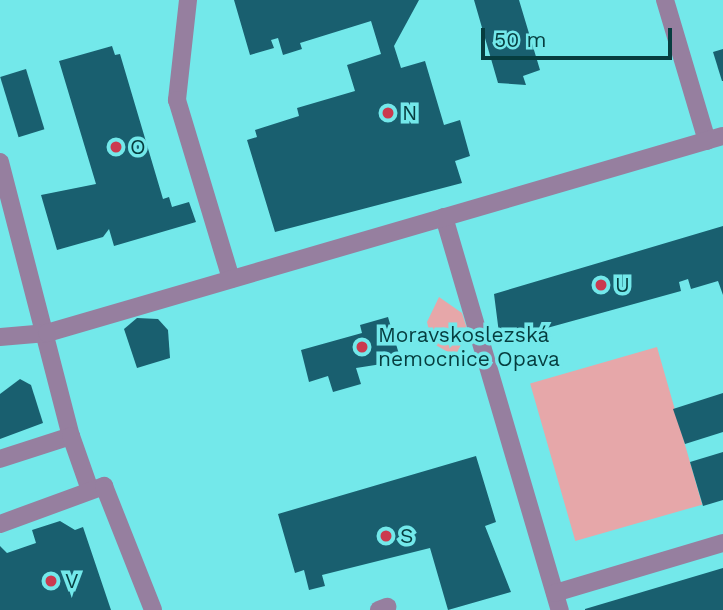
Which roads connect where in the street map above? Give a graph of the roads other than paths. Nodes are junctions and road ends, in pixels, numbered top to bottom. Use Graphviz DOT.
graph roads {
  1 [pos="188,0"];
  2 [pos="664,0"];
  3 [pos="715,139"];
  4 [pos="0,162"];
  5 [pos="444,217"];
  6 [pos="230,279"];
  7 [pos="47,332"];
  8 [pos="0,337"];
  9 [pos="71,436"];
  10 [pos="0,459"];
  11 [pos="90,490"];
  12 [pos="0,524"];
  13 [pos="723,543"];
  14 [pos="558,602"];
  15 [pos="153,610"];
  1 -- 6 [label="street"];
  2 -- 3 [label="street"];
  3 -- 5 [label="street"];
  4 -- 7 [label="street"];
  5 -- 6 [label="street"];
  5 -- 14 [label="street"];
  6 -- 7 [label="street"];
  7 -- 8 [label="street"];
  7 -- 9 [label="street"];
  9 -- 10 [label="street"];
  9 -- 11 [label="street"];
  11 -- 12 [label="street"];
  11 -- 15 [label="street"];
  13 -- 14 [label="street"];
}
